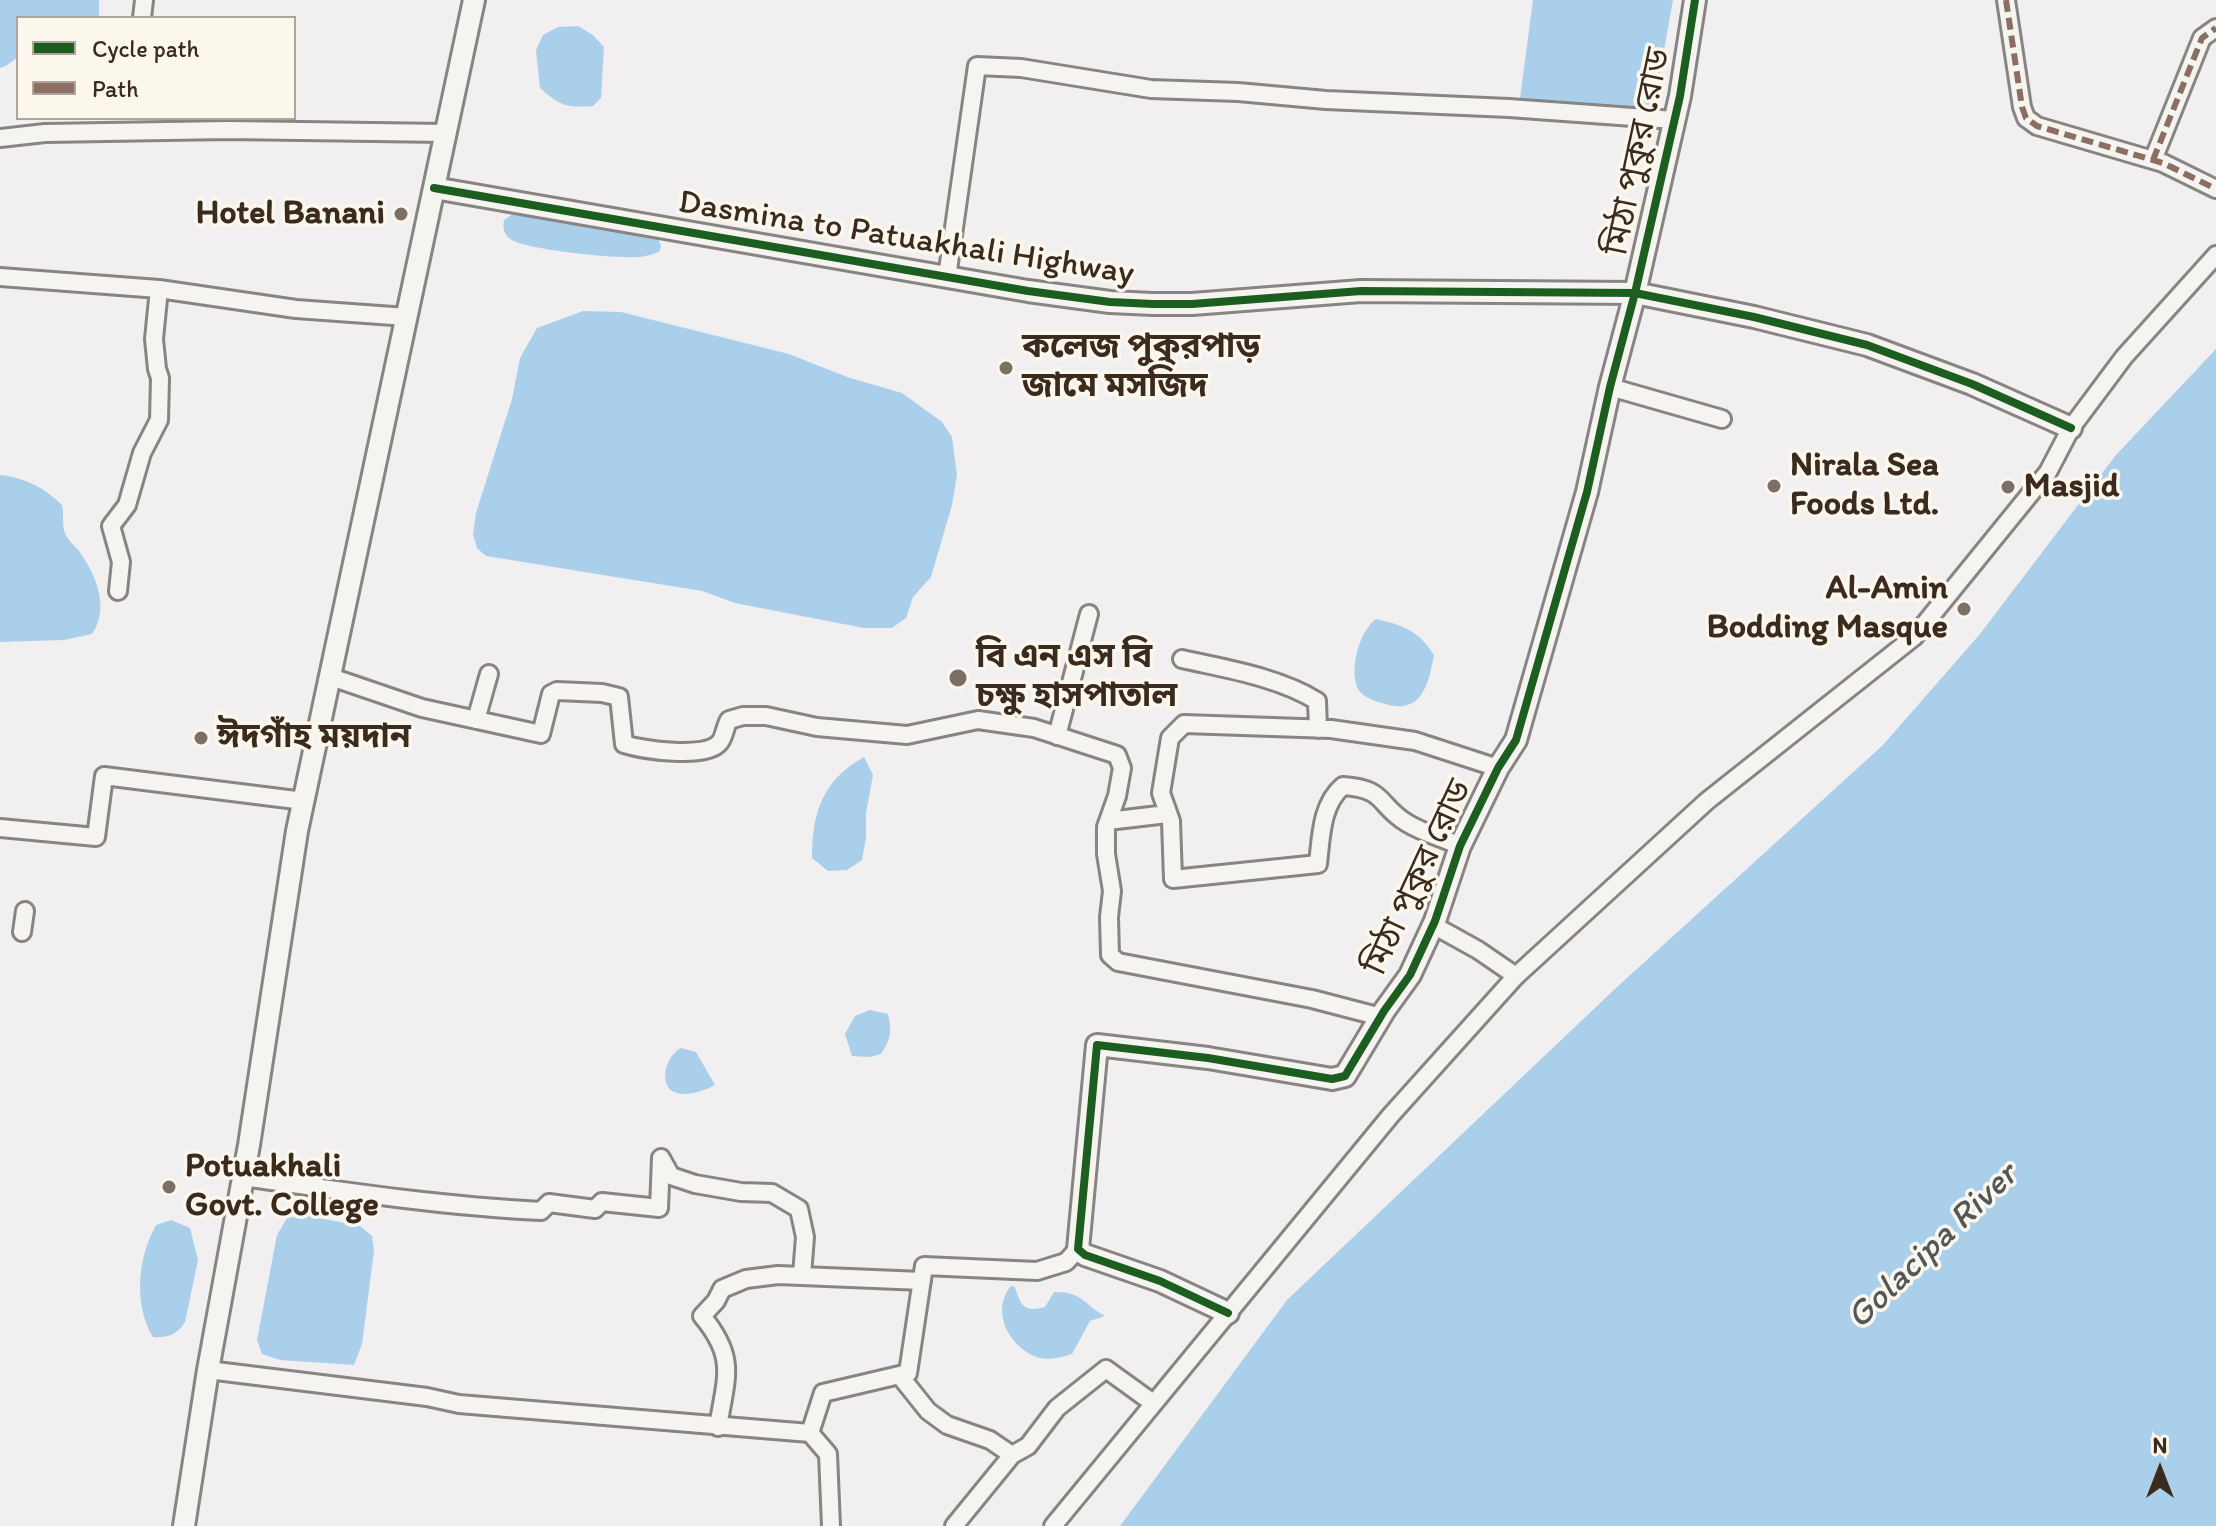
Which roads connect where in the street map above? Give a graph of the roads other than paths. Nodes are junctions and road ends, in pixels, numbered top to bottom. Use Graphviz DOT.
graph roads {
  1 [pos="474,0"];
  2 [pos="1695,0"];
  3 [pos="2006,0"];
  4 [pos="2216,28"];
  5 [pos="1674,120"];
  6 [pos="138,126"];
  7 [pos="446,133"];
  8 [pos="0,138"];
  9 [pos="2153,160"];
  10 [pos="434,188"];
  11 [pos="2216,189"];
  12 [pos="2216,255"];
  13 [pos="0,277"];
  14 [pos="947,277"];
  15 [pos="159,289"];
  16 [pos="1635,293"];
  17 [pos="407,317"];
  18 [pos="1610,387"];
  19 [pos="1722,419"];
  20 [pos="2071,428"];
  21 [pos="118,591"];
  22 [pos="1089,614"];
  23 [pos="1182,659"];
  24 [pos="489,674"];
  25 [pos="331,677"];
  26 [pos="476,720"];
  27 [pos="1318,729"];
  28 [pos="1057,736"];
  29 [pos="1498,768"];
  30 [pos="304,801"];
  31 [pos="1167,814"];
  32 [pos="1108,821"];
  33 [pos="0,828"];
  34 [pos="1460,846"];
  35 [pos="25,911"];
  36 [pos="1433,925"];
  37 [pos="22,932"];
  38 [pos="1516,976"];
  39 [pos="1381,1017"];
  40 [pos="243,1177"];
  41 [pos="1078,1249"];
  42 [pos="802,1275"];
  43 [pos="922,1281"];
  44 [pos="1228,1313"];
  45 [pos="208,1370"];
  46 [pos="900,1376"];
  47 [pos="1153,1403"];
  48 [pos="718,1427"];
  49 [pos="810,1433"];
  50 [pos="1012,1455"];
  51 [pos="184,1526"];
  52 [pos="831,1526"];
  53 [pos="954,1526"];
  54 [pos="1053,1526"];
  1 -- 7 [label="street"];
  2 -- 5 [label="street, মিঠা পুকুর রোড"];
  3 -- 9 [label="street"];
  4 -- 9 [label="street"];
  5 -- 14 [label="street"];
  5 -- 16 [label="street, মিঠা পুকুর রোড"];
  6 -- 7 [label="street"];
  6 -- 8 [label="street"];
  7 -- 10 [label="street"];
  9 -- 11 [label="street"];
  10 -- 14 [label="street, Dasmina to Patuakhali Highway"];
  10 -- 17 [label="street"];
  12 -- 20 [label="street"];
  13 -- 15 [label="street"];
  14 -- 16 [label="street, Dasmina to Patuakhali Highway"];
  15 -- 17 [label="street"];
  15 -- 21 [label="street"];
  16 -- 18 [label="street, মিঠা পুকুর রোড"];
  16 -- 20 [label="street, Dasmina to Patuakhali Highway"];
  17 -- 25 [label="street"];
  18 -- 19 [label="street"];
  18 -- 29 [label="street, মিঠা পুকুর রোড"];
  20 -- 38 [label="street"];
  22 -- 28 [label="street"];
  23 -- 27 [label="street"];
  24 -- 26 [label="street"];
  25 -- 26 [label="street"];
  25 -- 30 [label="street"];
  26 -- 28 [label="street"];
  27 -- 29 [label="street"];
  27 -- 31 [label="street"];
  28 -- 32 [label="street"];
  29 -- 34 [label="street, মিঠা পুকুর রোড"];
  30 -- 33 [label="street"];
  30 -- 40 [label="street"];
  31 -- 32 [label="street"];
  31 -- 34 [label="street"];
  32 -- 39 [label="street"];
  34 -- 36 [label="street, মিঠা পুকুর রোড"];
  35 -- 37 [label="street"];
  36 -- 38 [label="street"];
  36 -- 39 [label="street, মিঠা পুকুর রোড"];
  38 -- 44 [label="street"];
  39 -- 41 [label="street, মিঠা পুকুর রোড"];
  40 -- 42 [label="street"];
  40 -- 45 [label="street"];
  41 -- 43 [label="street"];
  41 -- 44 [label="street"];
  42 -- 43 [label="street"];
  42 -- 48 [label="street"];
  43 -- 46 [label="street"];
  44 -- 47 [label="street"];
  45 -- 48 [label="street"];
  45 -- 51 [label="street"];
  46 -- 49 [label="street"];
  46 -- 50 [label="street"];
  47 -- 50 [label="street"];
  47 -- 54 [label="street"];
  48 -- 49 [label="street"];
  49 -- 52 [label="street"];
  50 -- 53 [label="street"];
}
